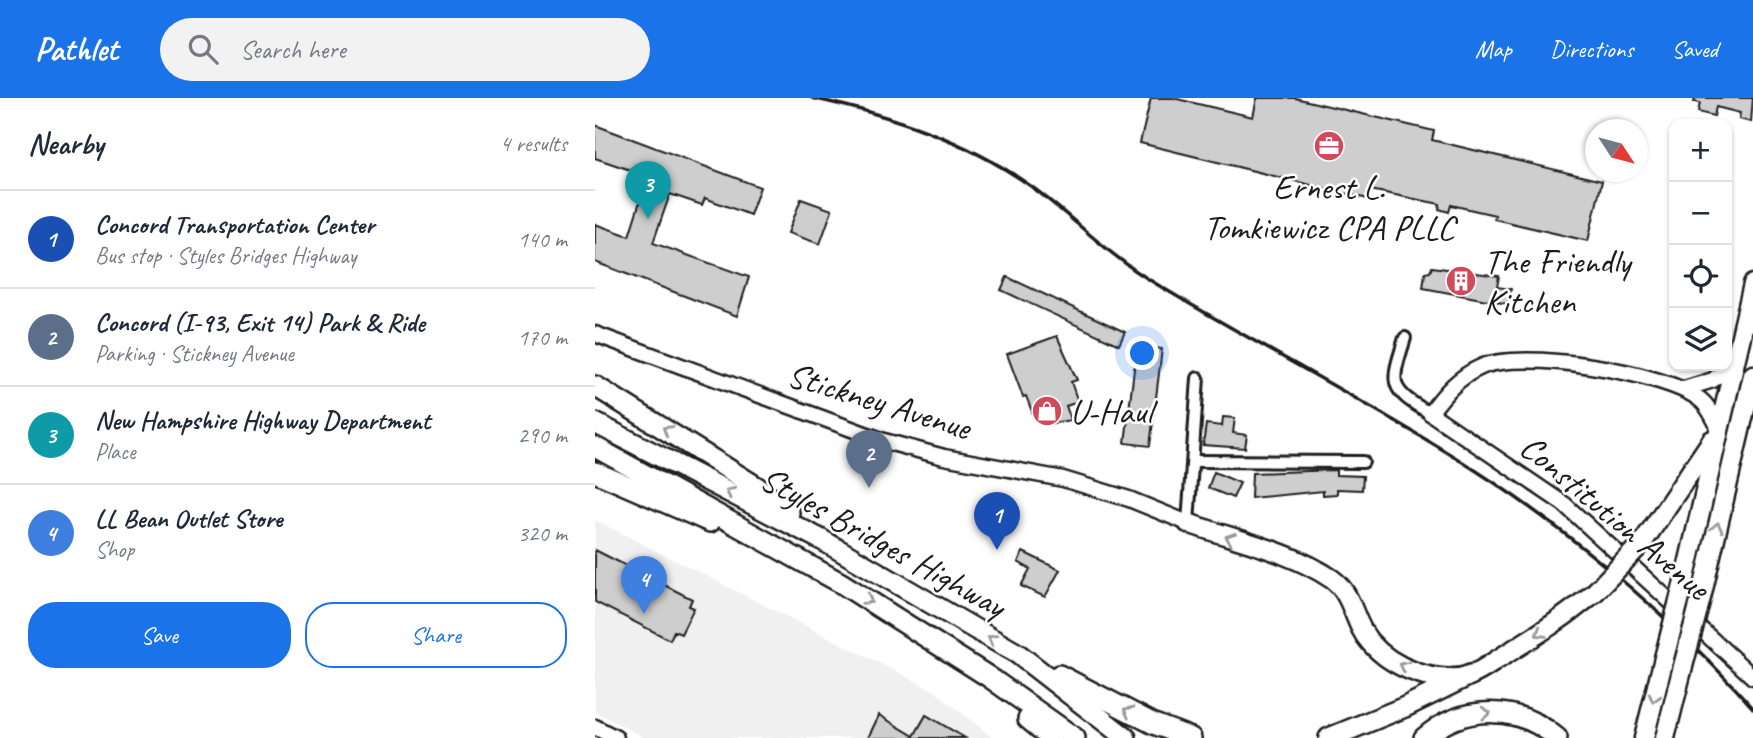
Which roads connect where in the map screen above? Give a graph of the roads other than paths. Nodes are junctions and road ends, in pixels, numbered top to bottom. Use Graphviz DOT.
graph roads {
  1 [pos="1753,284"];
  2 [pos="595,334"];
  3 [pos="1405,338"];
  4 [pos="1735,360"];
  5 [pos="1753,375"];
  6 [pos="1198,378"];
  7 [pos="595,386"];
  8 [pos="1685,389"];
  9 [pos="1430,413"];
  10 [pos="595,423"];
  11 [pos="1753,423"];
  12 [pos="1719,428"];
  13 [pos="1738,438"];
  14 [pos="595,447"];
  15 [pos="1193,461"];
  16 [pos="1363,462"];
  17 [pos="595,472"];
  18 [pos="1188,523"];
  19 [pos="823,540"];
  20 [pos="841,583"];
  21 [pos="1018,654"];
  22 [pos="1470,675"];
  23 [pos="989,677"];
  24 [pos="1753,677"];
  25 [pos="595,727"];
  26 [pos="616,738"];
  27 [pos="1051,738"];
  28 [pos="1075,738"];
  29 [pos="1126,738"];
  30 [pos="1191,738"];
  31 [pos="1329,738"];
  32 [pos="1424,738"];
  33 [pos="1557,738"];
  34 [pos="1644,738"];
  35 [pos="1665,738"];
  1 -- 4 [label="main road"];
  2 -- 18 [label="street, Stickney Avenue"];
  3 -- 9 [label="street"];
  4 -- 8 [label="street"];
  4 -- 12 [label="main road"];
  5 -- 13 [label="main road"];
  6 -- 15 [label="street"];
  19 -- 7 [label="highway, one-way"];
  8 -- 9 [label="street"];
  8 -- 12 [label="street"];
  9 -- 24 [label="street, Constitution Avenue"];
  19 -- 10 [label="highway, Styles Bridges Highway, one-way"];
  11 -- 13 [label="street"];
  12 -- 22 [label="main road, one-way, bridge"];
  12 -- 34 [label="main road, one-way, bridge"];
  35 -- 13 [label="main road, one-way, bridge"];
  14 -- 20 [label="highway, Styles Bridges Highway"];
  15 -- 16 [label="street"];
  15 -- 18 [label="street"];
  17 -- 20 [label="highway"];
  22 -- 18 [label="main road, one-way"];
  21 -- 19 [label="highway, Styles Bridges Highway, one-way"];
  20 -- 23 [label="highway, Styles Bridges Highway, one-way"];
  21 -- 29 [label="highway, Styles Bridges Highway"];
  30 -- 21 [label="highway, one-way"];
  22 -- 31 [label="highway"];
  23 -- 27 [label="highway"];
  23 -- 28 [label="highway, Styles Bridges Highway"];
  25 -- 26 [label="street"];
  32 -- 33 [label="highway, one-way"];
}
